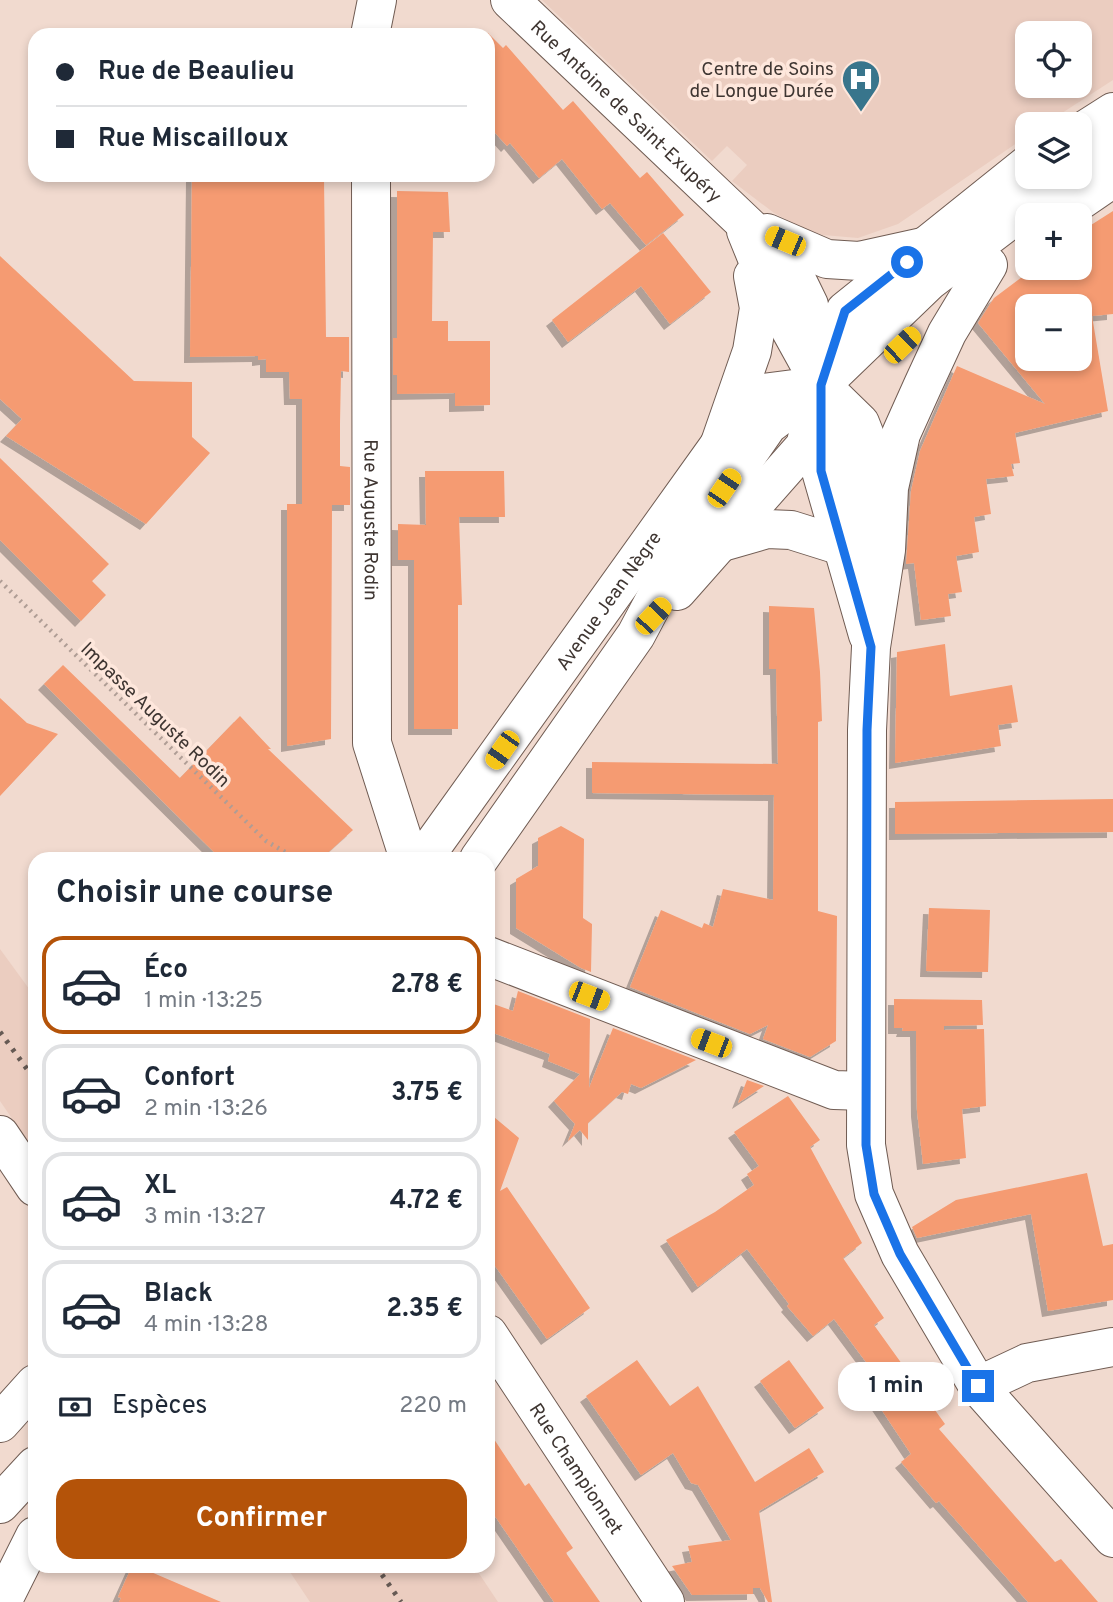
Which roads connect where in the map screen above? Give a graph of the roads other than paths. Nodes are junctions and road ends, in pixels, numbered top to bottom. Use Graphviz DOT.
graph roads {
  1 [pos="377,0"];
  2 [pos="510,0"];
  3 [pos="371,28"];
  4 [pos="1113,112"];
  5 [pos="1092,125"];
  6 [pos="1113,144"];
  7 [pos="1092,159"];
  8 [pos="1015,175"];
  9 [pos="1113,178"];
  10 [pos="370,182"];
  11 [pos="1050,189"];
  12 [pos="1077,203"];
  13 [pos="742,222"];
  14 [pos="927,246"];
  15 [pos="1015,246"];
  16 [pos="988,265"];
  17 [pos="821,385"];
  18 [pos="720,444"];
  19 [pos="722,542"];
  20 [pos="842,546"];
  21 [pos="886,550"];
  22 [pos="878,603"];
  23 [pos="636,635"];
  24 [pos="871,647"];
  25 [pos="407,852"];
  26 [pos="429,852"];
  27 [pos="484,852"];
  28 [pos="495,959"];
  29 [pos="866,1091"];
  30 [pos="0,1135"];
  31 [pos="28,1177"];
  32 [pos="495,1345"];
  33 [pos="1113,1347"];
  34 [pos="978,1386"];
  35 [pos="28,1392"];
  36 [pos="0,1423"];
  37 [pos="28,1474"];
  38 [pos="0,1504"];
  39 [pos="1113,1538"];
  40 [pos="28,1550"];
  41 [pos="2,1602"];
  42 [pos="665,1602"];
  1 -- 3 [label="street"];
  2 -- 13 [label="street, Rue Antoine de Saint-Exupéry"];
  4 -- 5 [label="street"];
  6 -- 7 [label="street"];
  8 -- 14 [label="street"];
  9 -- 12 [label="street"];
  10 -- 25 [label="street, Rue Auguste Rodin"];
  11 -- 17 [label="street"];
  13 -- 14 [label="street"];
  13 -- 17 [label="street, Rue Antoine de Saint-Exupéry"];
  13 -- 18 [label="street"];
  14 -- 17 [label="street"];
  15 -- 16 [label="street"];
  16 -- 17 [label="street"];
  16 -- 21 [label="street"];
  17 -- 18 [label="street, Avenue Jean Nègre"];
  17 -- 19 [label="street, Avenue Jean Nègre"];
  17 -- 20 [label="street"];
  17 -- 21 [label="street"];
  17 -- 22 [label="street"];
  17 -- 23 [label="street, Avenue Jean Nègre"];
  18 -- 26 [label="street, Avenue Jean Nègre"];
  19 -- 20 [label="street"];
  19 -- 23 [label="street, Avenue Jean Nègre"];
  20 -- 24 [label="street"];
  21 -- 22 [label="street"];
  22 -- 24 [label="street"];
  23 -- 27 [label="street, Avenue Jean Nègre"];
  24 -- 29 [label="street"];
  28 -- 29 [label="street"];
  29 -- 34 [label="street"];
  30 -- 31 [label="street"];
  32 -- 42 [label="street, Rue Championnet"];
  33 -- 34 [label="street"];
  34 -- 39 [label="street"];
  35 -- 36 [label="street"];
  37 -- 38 [label="street"];
  40 -- 41 [label="street"];
}
